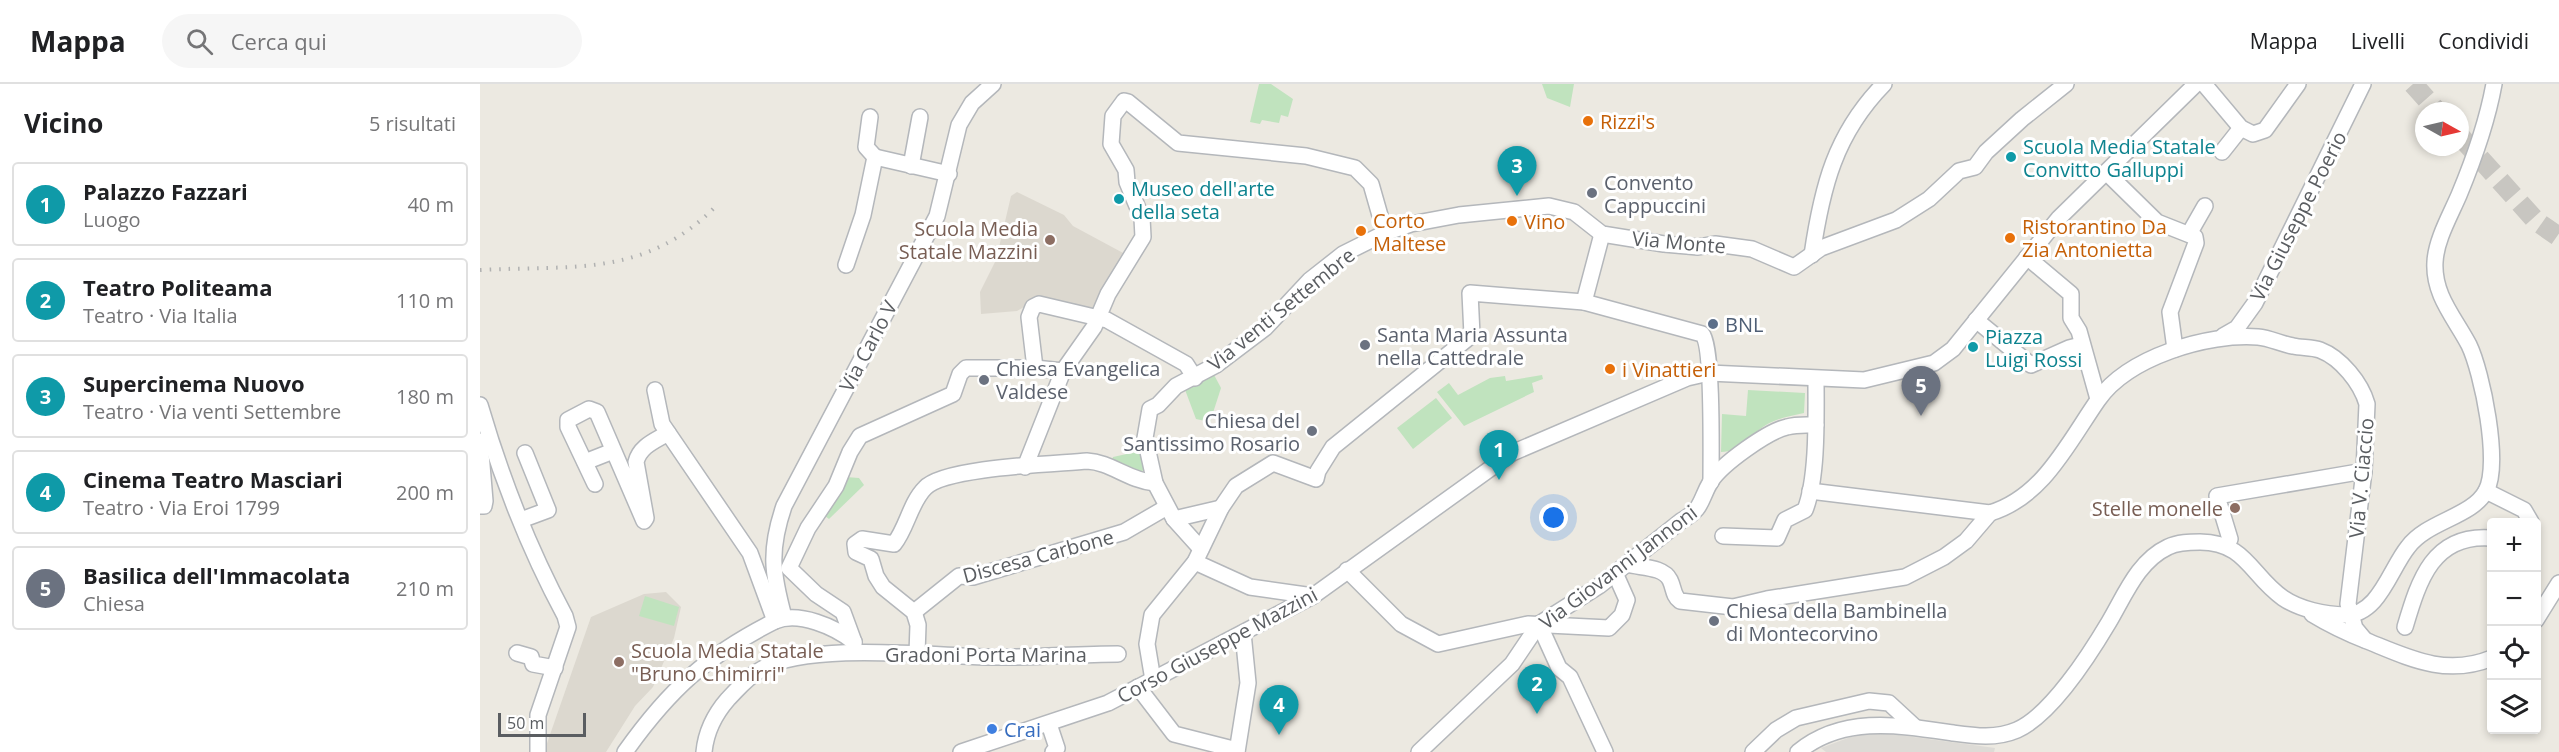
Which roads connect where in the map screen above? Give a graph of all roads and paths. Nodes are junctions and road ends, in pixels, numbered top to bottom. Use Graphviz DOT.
graph roads {
  1 [pos="993,84"];
  2 [pos="1884,84"];
  3 [pos="2066,84"];
  4 [pos="2196,84"];
  5 [pos="2204,84"];
  6 [pos="2298,84"];
  7 [pos="2363,84"];
  8 [pos="2494,84"];
  9 [pos="870,117"];
  10 [pos="920,117"];
  11 [pos="2241,128"];
  12 [pos="2222,152"];
  13 [pos="875,157"];
  14 [pos="911,166"];
  15 [pos="2107,173"];
  16 [pos="949,174"];
  17 [pos="2205,206"];
  18 [pos="1385,233"];
  19 [pos="1602,234"];
  20 [pos="2189,234"];
  21 [pos="1812,255"];
  22 [pos="2027,257"];
  23 [pos="846,265"];
  24 [pos="1584,302"];
  25 [pos="1098,318"];
  26 [pos="1976,320"];
  27 [pos="2221,337"];
  28 [pos="2081,345"];
  29 [pos="2175,350"];
  30 [pos="1035,368"];
  31 [pos="1064,371"];
  32 [pos="1709,373"];
  33 [pos="1195,378"];
  34 [pos="1816,379"];
  35 [pos="655,390"];
  36 [pos="2098,399"];
  37 [pos="480,406"];
  38 [pos="1816,425"];
  39 [pos="668,434"];
  40 [pos="480,441"];
  41 [pos="613,451"];
  42 [pos="525,453"];
  43 [pos="585,462"];
  44 [pos="1025,467"];
  45 [pos="2364,471"];
  46 [pos="1711,482"];
  47 [pos="1155,483"];
  48 [pos="595,484"];
  49 [pos="1810,491"];
  50 [pos="2486,491"];
  51 [pos="480,506"];
  52 [pos="1221,508"];
  53 [pos="1171,513"];
  54 [pos="1990,513"];
  55 [pos="2528,518"];
  56 [pos="520,520"];
  57 [pos="1724,536"];
  58 [pos="2487,538"];
  59 [pos="2227,546"];
  60 [pos="1198,555"];
  61 [pos="1621,569"];
  62 [pos="1347,570"];
  63 [pos="2559,584"];
  64 [pos="1313,596"];
  65 [pos="2299,607"];
  66 [pos="914,612"];
  67 [pos="2541,612"];
  68 [pos="2350,615"];
  69 [pos="1561,617"];
  70 [pos="779,619"];
  71 [pos="1539,624"];
  72 [pos="2406,627"];
  73 [pos="1243,633"];
  74 [pos="2365,640"];
  75 [pos="854,648"];
  76 [pos="517,653"];
  77 [pos="917,654"];
  78 [pos="1118,654"];
  79 [pos="2487,660"];
  80 [pos="555,668"];
  81 [pos="1153,680"];
  82 [pos="1138,687"];
  83 [pos="1049,723"];
  84 [pos="1915,727"];
  85 [pos="1057,751"];
  86 [pos="1237,751"];
  87 [pos="538,752"];
  88 [pos="625,752"];
  89 [pos="704,752"];
  90 [pos="961,752"];
  91 [pos="1419,752"];
  92 [pos="1605,752"];
  93 [pos="1753,752"];
  94 [pos="1798,752"];
  1 -- 16 [label="street, Via Carlo V"];
  2 -- 21 [label="street"];
  3 -- 21 [label="street"];
  4 -- 15 [label="street, Corso Giuseppe Mazzini"];
  5 -- 11 [label="street"];
  6 -- 11 [label="street"];
  7 -- 27 [label="street, Via Giuseppe Poerio"];
  8 -- 50 [label="street"];
  9 -- 13 [label="street"];
  10 -- 14 [label="street"];
  11 -- 12 [label="street"];
  13 -- 14 [label="street"];
  13 -- 23 [label="street"];
  14 -- 16 [label="street"];
  15 -- 20 [label="street"];
  15 -- 22 [label="street, Corso Giuseppe Mazzini"];
  16 -- 70 [label="street, Via Carlo V"];
  17 -- 20 [label="street"];
  18 -- 19 [label="street, Via venti Settembre"];
  18 -- 25 [label="street"];
  18 -- 33 [label="street, Via venti Settembre"];
  19 -- 21 [label="street, Via Monte"];
  19 -- 24 [label="street"];
  20 -- 29 [label="street"];
  22 -- 26 [label="street, Corso Giuseppe Mazzini"];
  22 -- 28 [label="street"];
  24 -- 32 [label="street"];
  24 -- 52 [label="street"];
  25 -- 30 [label="street"];
  25 -- 31 [label="street"];
  25 -- 33 [label="street"];
  26 -- 28 [label="street"];
  26 -- 34 [label="street, Corso Giuseppe Mazzini"];
  27 -- 29 [label="street, Via V. Ciaccio"];
  27 -- 45 [label="street, Via V. Ciaccio"];
  28 -- 36 [label="street"];
  29 -- 36 [label="street, Via V. Ciaccio"];
  30 -- 31 [label="street"];
  30 -- 75 [label="street"];
  31 -- 44 [label="street"];
  32 -- 34 [label="street, Corso Giuseppe Mazzini"];
  32 -- 46 [label="street"];
  32 -- 62 [label="street, Corso Giuseppe Mazzini"];
  33 -- 47 [label="street, Via venti Settembre"];
  34 -- 38 [label="street"];
  35 -- 39 [label="street"];
  36 -- 54 [label="street, Via V. Ciaccio"];
  37 -- 56 [label="street"];
  38 -- 46 [label="street"];
  38 -- 49 [label="street"];
  39 -- 41 [label="street"];
  39 -- 70 [label="street"];
  40 -- 51 [label="street"];
  41 -- 43 [label="street"];
  41 -- 43 [label="street"];
  42 -- 56 [label="street"];
  43 -- 48 [label="street"];
  44 -- 47 [label="street"];
  44 -- 66 [label="street"];
  45 -- 59 [label="street"];
  45 -- 68 [label="street, Via V. Ciaccio"];
  46 -- 61 [label="street, Via Giovanni Jannoni"];
  47 -- 53 [label="street, Via venti Settembre"];
  49 -- 54 [label="street"];
  49 -- 57 [label="street"];
  50 -- 55 [label="street"];
  50 -- 68 [label="street"];
  52 -- 53 [label="street, Discesa Carbone"];
  52 -- 60 [label="street"];
  53 -- 60 [label="street, Via venti Settembre"];
  53 -- 66 [label="street, Discesa Carbone"];
  54 -- 61 [label="street"];
  56 -- 80 [label="street"];
  58 -- 72 [label="street"];
  59 -- 65 [label="street"];
  59 -- 84 [label="street"];
  60 -- 64 [label="street, Via venti Settembre"];
  60 -- 81 [label="street"];
  61 -- 69 [label="street, Via Giovanni Jannoni"];
  61 -- 69 [label="street"];
  62 -- 64 [label="street, Corso Giuseppe Mazzini"];
  62 -- 71 [label="street"];
  63 -- 67 [label="street"];
  64 -- 73 [label="street, Corso Giuseppe Mazzini"];
  65 -- 68 [label="street"];
  65 -- 74 [label="street"];
  66 -- 77 [label="street"];
  68 -- 74 [label="street"];
  69 -- 71 [label="street"];
  70 -- 75 [label="street"];
  70 -- 88 [label="street"];
  71 -- 91 [label="street, Via Giovanni Jannoni"];
  71 -- 92 [label="street"];
  73 -- 81 [label="street, Corso Giuseppe Mazzini"];
  73 -- 86 [label="street"];
  74 -- 79 [label="street"];
  75 -- 77 [label="street, Gradoni Porta Marina"];
  75 -- 89 [label="street, Gradoni Porta Marina"];
  76 -- 80 [label="street"];
  77 -- 78 [label="street, Gradoni Porta Marina"];
  80 -- 87 [label="street"];
  81 -- 82 [label="street, Corso Giuseppe Mazzini"];
  82 -- 83 [label="street, Corso Giuseppe Mazzini"];
  82 -- 86 [label="street"];
  83 -- 85 [label="street"];
  83 -- 90 [label="street, Corso Giuseppe Mazzini"];
  84 -- 93 [label="street"];
  84 -- 94 [label="street"];
}
